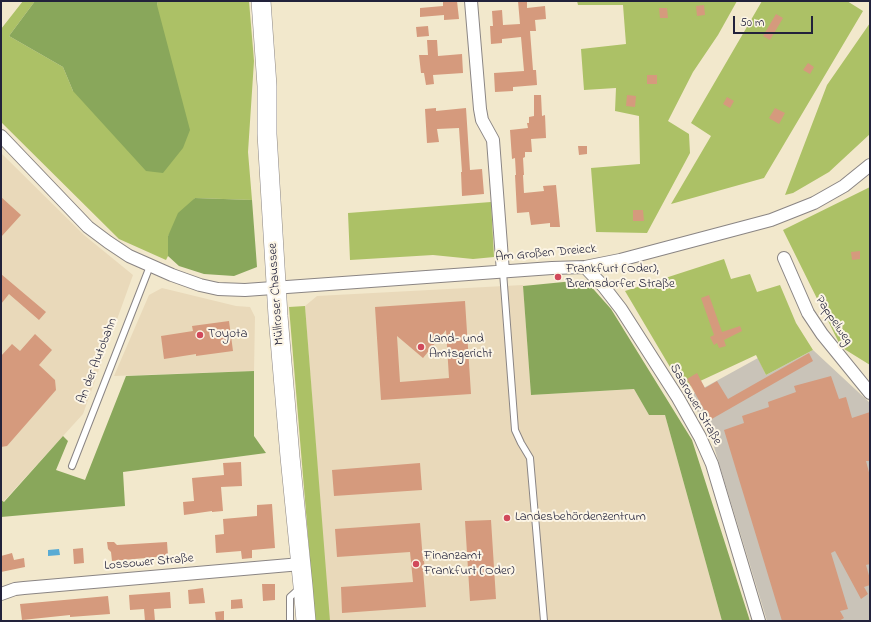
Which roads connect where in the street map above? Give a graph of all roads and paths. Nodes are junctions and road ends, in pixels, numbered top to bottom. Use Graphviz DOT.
graph roads {
  1 [pos="261,1"];
  2 [pos="471,1"];
  3 [pos="1,136"];
  4 [pos="870,165"];
  5 [pos="784,258"];
  6 [pos="150,266"];
  7 [pos="585,267"];
  8 [pos="503,272"];
  9 [pos="276,288"];
  10 [pos="870,393"];
  11 [pos="72,466"];
  12 [pos="301,564"];
  13 [pos="303,586"];
  14 [pos="1,594"];
  15 [pos="290,621"];
  16 [pos="306,621"];
  17 [pos="544,621"];
  18 [pos="759,621"];
  1 -- 9 [label="main road, Müllroser Chaussee"];
  2 -- 8 [label="street"];
  3 -- 6 [label="street"];
  4 -- 7 [label="street, Am Großen Dreieck"];
  5 -- 10 [label="street, Pappelweg"];
  6 -- 9 [label="street"];
  6 -- 11 [label="lane, An der Autobahn"];
  7 -- 8 [label="street, Am Großen Dreieck"];
  7 -- 18 [label="street, Saarower Straße"];
  8 -- 9 [label="street, Am Großen Dreieck"];
  8 -- 17 [label="lane"];
  9 -- 12 [label="main road, Müllroser Chaussee"];
  12 -- 13 [label="main road, Müllroser Chaussee"];
  12 -- 14 [label="street, Lossower Straße"];
  13 -- 15 [label="lane"];
  13 -- 16 [label="main road, Müllroser Chaussee"];
}
